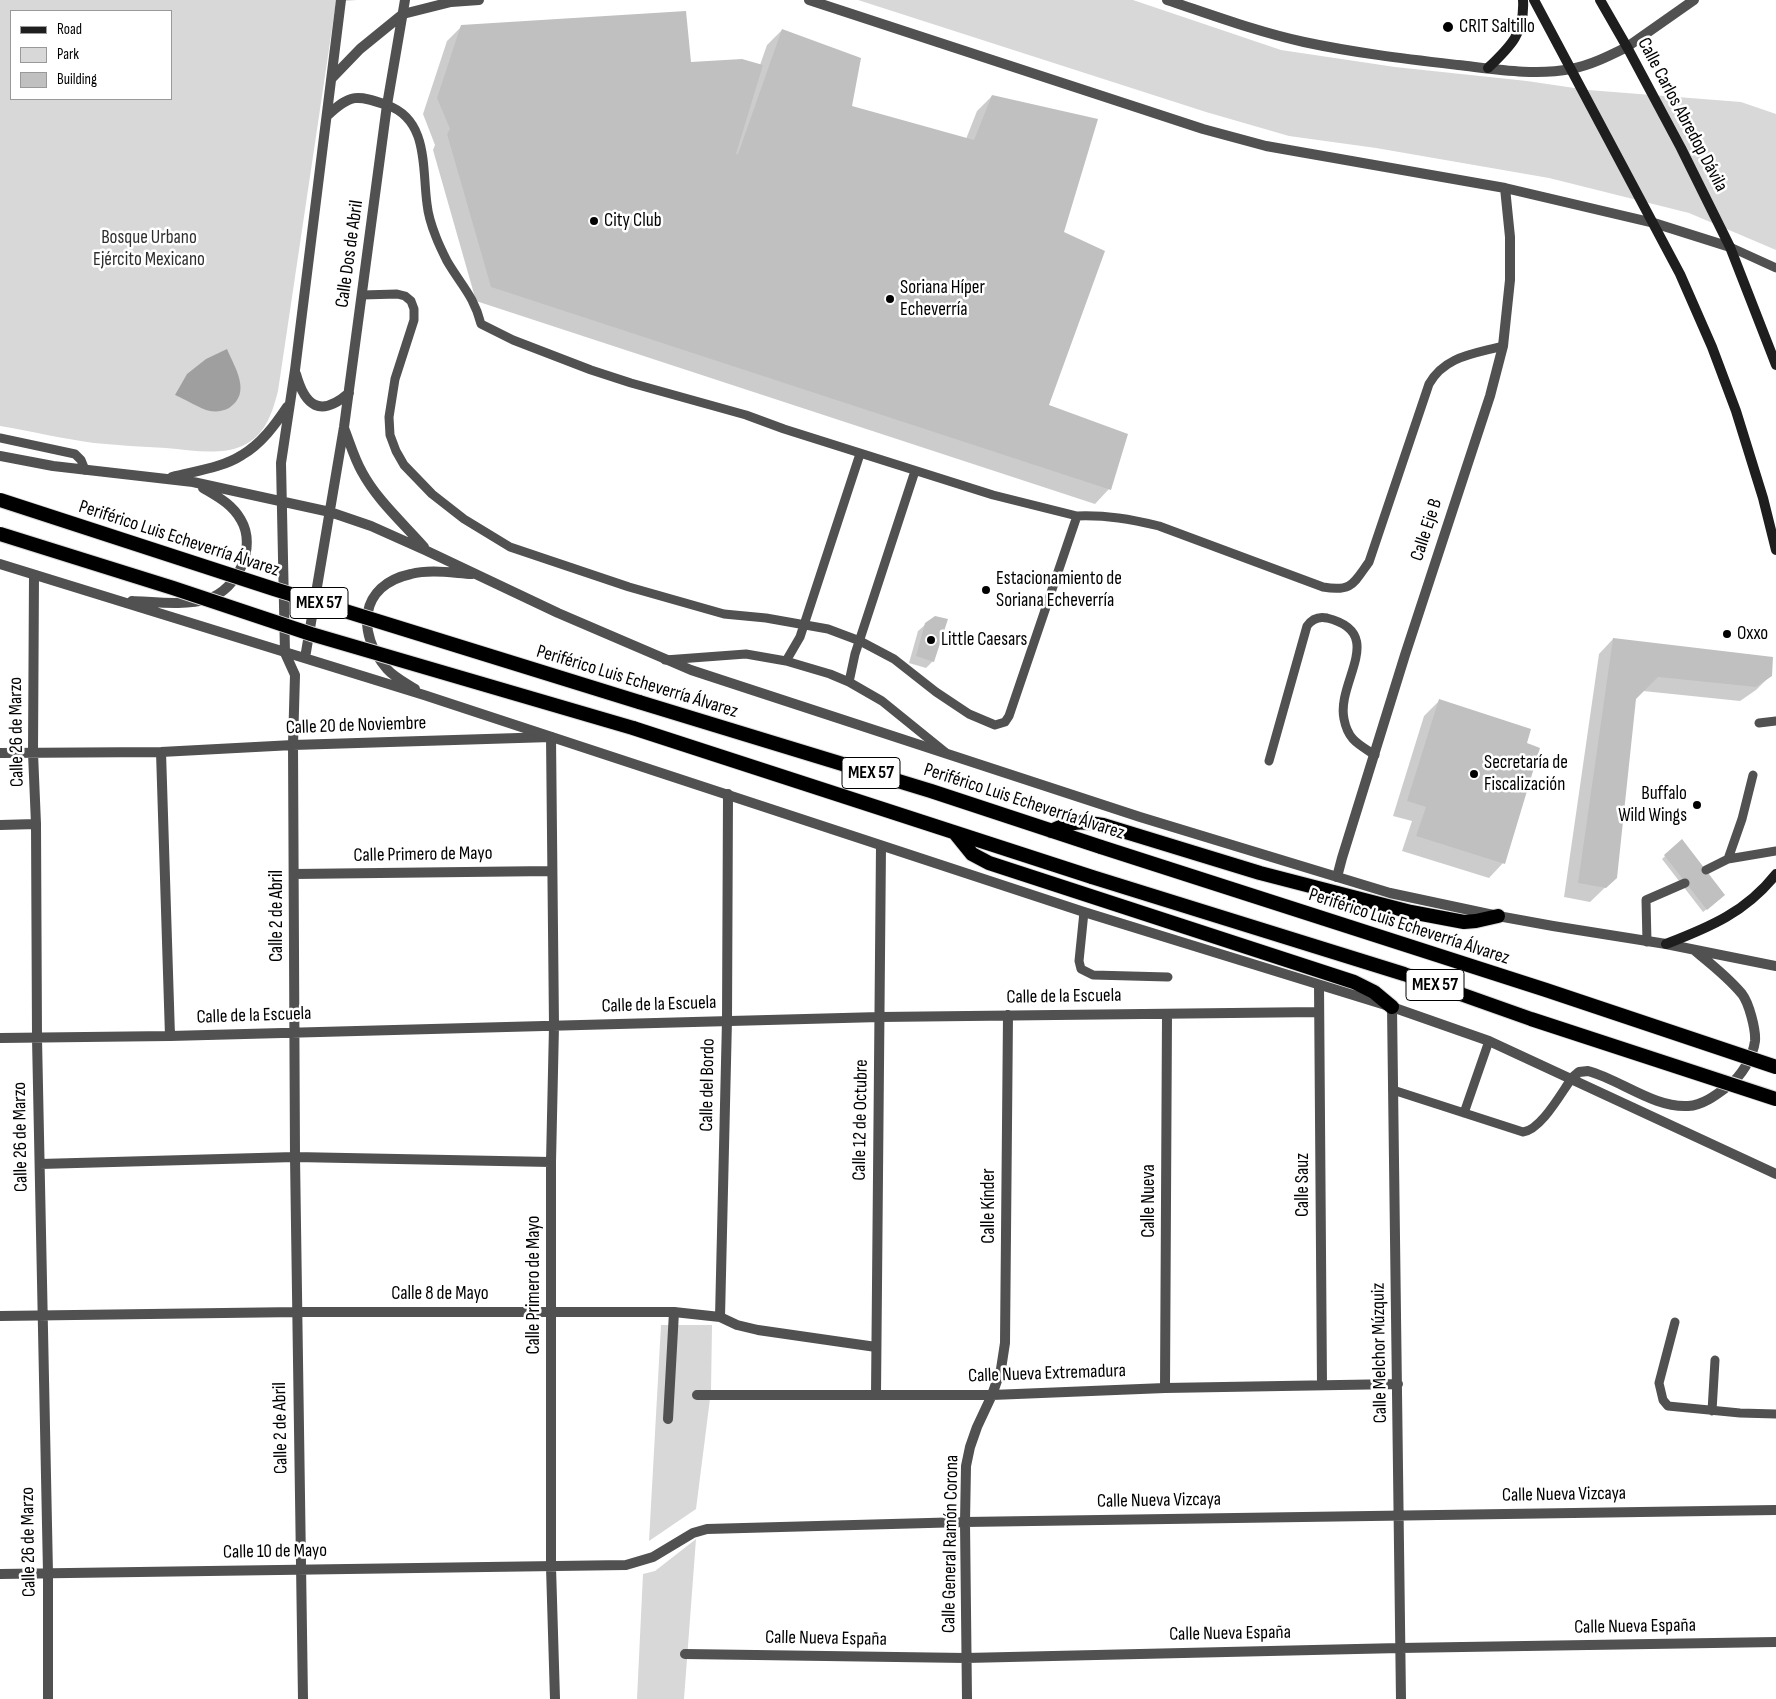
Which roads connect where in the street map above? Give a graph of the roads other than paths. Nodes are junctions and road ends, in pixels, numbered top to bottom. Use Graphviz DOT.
graph roads {
  1 [pos="341,0"];
  2 [pos="405,0"];
  3 [pos="479,0"];
  4 [pos="809,0"];
  5 [pos="1167,0"];
  6 [pos="1523,0"];
  7 [pos="1534,0"];
  8 [pos="1600,0"];
  9 [pos="1694,0"];
  10 [pos="403,14"];
  11 [pos="1627,46"];
  12 [pos="1488,68"];
  13 [pos="1571,69"];
  14 [pos="332,78"];
  15 [pos="388,105"];
  16 [pos="327,116"];
  17 [pos="1505,188"];
  18 [pos="1654,223"];
  19 [pos="1730,247"];
  20 [pos="1776,268"];
  21 [pos="362,295"];
  22 [pos="1503,346"];
  23 [pos="1776,364"];
  24 [pos="295,370"];
  25 [pos="349,393"];
  26 [pos="289,404"];
  27 [pos="344,427"];
  28 [pos="0,438"];
  29 [pos="860,454"];
  30 [pos="0,456"];
  31 [pos="86,470"];
  32 [pos="915,471"];
  33 [pos="166,478"];
  34 [pos="193,482"];
  35 [pos="0,500"];
  36 [pos="282,502"];
  37 [pos="330,512"];
  38 [pos="1077,516"];
  39 [pos="0,534"];
  40 [pos="1776,550"];
  41 [pos="427,551"];
  42 [pos="0,564"];
  43 [pos="34,574"];
  44 [pos="478,575"];
  45 [pos="121,601"];
  46 [pos="804,624"];
  47 [pos="860,641"];
  48 [pos="286,653"];
  49 [pos="305,658"];
  50 [pos="664,660"];
  51 [pos="786,660"];
  52 [pos="295,675"];
  53 [pos="849,682"];
  54 [pos="424,695"];
  55 [pos="1776,721"];
  56 [pos="1759,723"];
  57 [pos="551,737"];
  58 [pos="293,745"];
  59 [pos="161,752"];
  60 [pos="0,753"];
  61 [pos="33,753"];
  62 [pos="947,754"];
  63 [pos="1375,755"];
  64 [pos="1269,761"];
  65 [pos="1753,775"];
  66 [pos="728,794"];
  67 [pos="36,824"];
  68 [pos="0,825"];
  69 [pos="1051,830"];
  70 [pos="955,833"];
  71 [pos="881,846"];
  72 [pos="1776,851"];
  73 [pos="1728,858"];
  74 [pos="1706,870"];
  75 [pos="552,871"];
  76 [pos="294,874"];
  77 [pos="1776,874"];
  78 [pos="1337,877"];
  79 [pos="1686,883"];
  80 [pos="1084,912"];
  81 [pos="1498,916"];
  82 [pos="1647,942"];
  83 [pos="1666,944"];
  84 [pos="1692,949"];
  85 [pos="1776,966"];
  86 [pos="1168,977"];
  87 [pos="1319,985"];
  88 [pos="1392,1008"];
  89 [pos="1319,1012"];
  90 [pos="1167,1014"];
  91 [pos="1008,1015"];
  92 [pos="880,1017"];
  93 [pos="727,1020"];
  94 [pos="554,1026"];
  95 [pos="295,1032"];
  96 [pos="170,1036"];
  97 [pos="0,1038"];
  98 [pos="36,1038"];
  99 [pos="1489,1041"];
  100 [pos="1776,1067"];
  101 [pos="1572,1078"];
  102 [pos="1393,1090"];
  103 [pos="1776,1099"];
  104 [pos="1464,1113"];
  105 [pos="295,1157"];
  106 [pos="551,1162"];
  107 [pos="40,1164"];
  108 [pos="1776,1174"];
  109 [pos="552,1311"];
  110 [pos="298,1312"];
  111 [pos="674,1312"];
  112 [pos="0,1316"];
  113 [pos="42,1316"];
  114 [pos="720,1317"];
  115 [pos="1675,1322"];
  116 [pos="876,1347"];
  117 [pos="1716,1360"];
  118 [pos="1398,1384"];
  119 [pos="1322,1385"];
  120 [pos="1165,1388"];
  121 [pos="876,1394"];
  122 [pos="697,1395"];
  123 [pos="992,1395"];
  124 [pos="1712,1411"];
  125 [pos="1776,1414"];
  126 [pos="668,1419"];
  127 [pos="1776,1510"];
  128 [pos="1399,1515"];
  129 [pos="965,1522"];
  130 [pos="551,1567"];
  131 [pos="300,1569"];
  132 [pos="48,1573"];
  133 [pos="0,1574"];
  134 [pos="1776,1642"];
  135 [pos="1400,1648"];
  136 [pos="685,1654"];
  137 [pos="966,1658"];
  138 [pos="48,1699"];
  139 [pos="303,1699"];
  140 [pos="555,1699"];
  141 [pos="967,1699"];
  142 [pos="1401,1699"];
  1 -- 14 [label="street, Calle Dos de Abril"];
  2 -- 10 [label="street, Calle Dos de Abril"];
  3 -- 10 [label="street"];
  4 -- 17 [label="street"];
  5 -- 12 [label="street"];
  6 -- 12 [label="main road"];
  7 -- 13 [label="main road"];
  8 -- 11 [label="main road, Calle Carlos Abredop Dávila"];
  9 -- 11 [label="street"];
  10 -- 14 [label="street"];
  10 -- 15 [label="street, Calle Dos de Abril"];
  11 -- 13 [label="street"];
  11 -- 19 [label="main road, Calle Carlos Abredop Dávila"];
  12 -- 13 [label="street"];
  13 -- 18 [label="main road"];
  14 -- 16 [label="street, Calle Dos de Abril"];
  15 -- 16 [label="street"];
  15 -- 21 [label="street, Calle Dos de Abril"];
  15 -- 29 [label="lane"];
  16 -- 24 [label="street, Calle Dos de Abril"];
  17 -- 18 [label="street"];
  17 -- 22 [label="street, Calle Eje B"];
  18 -- 19 [label="street"];
  18 -- 40 [label="main road"];
  19 -- 20 [label="lane"];
  19 -- 23 [label="main road, Calle Carlos Abredop Dávila"];
  21 -- 25 [label="street, Calle Dos de Abril"];
  21 -- 46 [label="lane"];
  22 -- 38 [label="lane"];
  22 -- 63 [label="street, Calle Eje B"];
  24 -- 25 [label="street"];
  24 -- 26 [label="street, Calle Dos de Abril"];
  25 -- 27 [label="street, Calle Dos de Abril"];
  26 -- 33 [label="street"];
  26 -- 36 [label="street, Calle Dos de Abril"];
  27 -- 37 [label="street, Calle Dos de Abril"];
  27 -- 41 [label="street"];
  28 -- 31 [label="lane"];
  29 -- 32 [label="lane"];
  29 -- 46 [label="lane"];
  30 -- 31 [label="street, Periférico Luis Echeverría Álvarez"];
  31 -- 33 [label="street, Periférico Luis Echeverría Álvarez"];
  32 -- 38 [label="lane"];
  32 -- 47 [label="lane"];
  33 -- 34 [label="street, Periférico Luis Echeverría Álvarez"];
  34 -- 36 [label="street, Periférico Luis Echeverría Álvarez"];
  34 -- 45 [label="street"];
  35 -- 69 [label="highway, Periférico Luis Echeverría Álvarez / MEX 57, bridge"];
  36 -- 37 [label="street, Periférico Luis Echeverría Álvarez"];
  36 -- 48 [label="street, Calle 2 de Abril"];
  37 -- 41 [label="street, Periférico Luis Echeverría Álvarez"];
  37 -- 49 [label="street, Calle 2 de Abril"];
  38 -- 47 [label="lane"];
  39 -- 70 [label="highway, MEX 57, bridge"];
  41 -- 44 [label="street, Periférico Luis Echeverría Álvarez"];
  42 -- 43 [label="street"];
  43 -- 45 [label="street"];
  43 -- 61 [label="street, Calle 26 de Marzo"];
  44 -- 50 [label="street, Periférico Luis Echeverría Álvarez"];
  44 -- 54 [label="street"];
  45 -- 48 [label="street"];
  46 -- 47 [label="lane"];
  46 -- 51 [label="lane"];
  47 -- 53 [label="lane"];
  48 -- 49 [label="street"];
  48 -- 52 [label="street, Calle 2 de Abril"];
  49 -- 52 [label="street, Calle 2 de Abril"];
  49 -- 54 [label="street"];
  50 -- 51 [label="lane"];
  50 -- 62 [label="street, Periférico Luis Echeverría Álvarez"];
  51 -- 53 [label="lane"];
  52 -- 58 [label="street, Calle 2 de Abril"];
  53 -- 62 [label="lane"];
  54 -- 57 [label="street"];
  55 -- 56 [label="lane"];
  57 -- 58 [label="street, Calle 20 de Noviembre"];
  57 -- 66 [label="street"];
  57 -- 75 [label="street, Calle Primero de Mayo"];
  58 -- 59 [label="street, Calle 20 de Noviembre"];
  58 -- 76 [label="street, Calle 2 de Abril"];
  59 -- 61 [label="street, Calle 20 de Noviembre"];
  59 -- 96 [label="street"];
  60 -- 61 [label="street, Calle 20 de Noviembre"];
  61 -- 67 [label="street, Calle 26 de Marzo"];
  62 -- 78 [label="street, Periférico Luis Echeverría Álvarez"];
  63 -- 64 [label="lane"];
  63 -- 78 [label="street, Calle Eje B"];
  65 -- 73 [label="lane"];
  66 -- 71 [label="street"];
  66 -- 93 [label="street, Calle del Bordo"];
  67 -- 68 [label="street"];
  67 -- 98 [label="street, Calle 26 de Marzo"];
  69 -- 81 [label="highway"];
  69 -- 100 [label="highway, Periférico Luis Echeverría Álvarez / MEX 57, bridge"];
  70 -- 88 [label="highway"];
  70 -- 103 [label="highway, MEX 57, bridge"];
  71 -- 80 [label="street"];
  71 -- 92 [label="street, Calle 12 de Octubre"];
  72 -- 73 [label="lane"];
  73 -- 74 [label="lane"];
  75 -- 76 [label="street, Calle Primero de Mayo"];
  75 -- 94 [label="street, Calle Primero de Mayo"];
  76 -- 95 [label="street, Calle 2 de Abril"];
  77 -- 83 [label="main road"];
  78 -- 81 [label="street, Periférico Luis Echeverría Álvarez"];
  79 -- 82 [label="lane"];
  80 -- 86 [label="lane"];
  80 -- 87 [label="street"];
  81 -- 82 [label="street, Periférico Luis Echeverría Álvarez"];
  82 -- 83 [label="street, Periférico Luis Echeverría Álvarez"];
  83 -- 84 [label="street, Periférico Luis Echeverría Álvarez"];
  84 -- 85 [label="street, Periférico Luis Echeverría Álvarez"];
  84 -- 101 [label="street"];
  87 -- 88 [label="street"];
  87 -- 89 [label="street, Calle Sauz"];
  88 -- 99 [label="street"];
  88 -- 102 [label="street, Calle Melchor Múzquiz"];
  89 -- 90 [label="street, Calle de la Escuela"];
  89 -- 119 [label="street, Calle Sauz"];
  90 -- 91 [label="street, Calle de la Escuela"];
  90 -- 120 [label="street, Calle Nueva"];
  91 -- 92 [label="street, Calle de la Escuela"];
  91 -- 123 [label="street, Calle Kínder"];
  92 -- 93 [label="street, Calle de la Escuela"];
  92 -- 116 [label="street, Calle 12 de Octubre"];
  93 -- 94 [label="street, Calle de la Escuela"];
  93 -- 114 [label="street, Calle del Bordo"];
  94 -- 95 [label="street, Calle de la Escuela"];
  94 -- 106 [label="street, Calle Primero de Mayo"];
  95 -- 96 [label="street, Calle de la Escuela"];
  95 -- 105 [label="street, Calle 2 de Abril"];
  96 -- 98 [label="street, Calle de la Escuela"];
  97 -- 98 [label="street, Calle de la Escuela"];
  98 -- 107 [label="street, Calle 26 de Marzo"];
  99 -- 101 [label="street"];
  99 -- 104 [label="lane"];
  101 -- 104 [label="lane"];
  101 -- 108 [label="street"];
  102 -- 104 [label="lane"];
  102 -- 118 [label="street, Calle Melchor Múzquiz"];
  105 -- 106 [label="street"];
  105 -- 107 [label="street"];
  105 -- 110 [label="street, Calle 2 de Abril"];
  106 -- 109 [label="street, Calle Primero de Mayo"];
  107 -- 113 [label="street, Calle 26 de Marzo"];
  109 -- 110 [label="street, Calle 8 de Mayo"];
  109 -- 111 [label="street, Calle 8 de Mayo"];
  109 -- 130 [label="street, Calle Primero de Mayo"];
  110 -- 113 [label="street, Calle 8 de Mayo"];
  110 -- 131 [label="street, Calle 2 de Abril"];
  111 -- 114 [label="street, Calle 8 de Mayo"];
  111 -- 126 [label="street"];
  112 -- 113 [label="street, Calle 8 de Mayo"];
  113 -- 132 [label="street, Calle 26 de Marzo"];
  114 -- 116 [label="street, Calle 8 de Mayo"];
  115 -- 124 [label="lane"];
  116 -- 121 [label="street, Calle 12 de Octubre"];
  117 -- 124 [label="lane"];
  118 -- 119 [label="street, Calle Nueva Extremadura"];
  118 -- 128 [label="street, Calle Melchor Múzquiz"];
  119 -- 120 [label="street, Calle Nueva Extremadura"];
  120 -- 123 [label="street, Calle Nueva Extremadura"];
  121 -- 122 [label="street, Calle Nueva Extremadura"];
  121 -- 123 [label="street, Calle Nueva Extremadura"];
  123 -- 129 [label="street, Calle General Ramón Corona"];
  124 -- 125 [label="lane"];
  127 -- 128 [label="street, Calle Nueva Vizcaya"];
  128 -- 129 [label="street, Calle Nueva Vizcaya"];
  128 -- 135 [label="street, Calle Melchor Múzquiz"];
  129 -- 130 [label="street, Calle Nueva Vizcaya"];
  129 -- 137 [label="street, Calle General Ramón Corona"];
  130 -- 131 [label="street, Calle 10 de Mayo"];
  130 -- 140 [label="street, Calle Primero de Mayo"];
  131 -- 132 [label="street, Calle 10 de Mayo"];
  131 -- 139 [label="street, Calle 2 de Abril"];
  132 -- 133 [label="street, Calle 10 de Mayo"];
  132 -- 138 [label="street, Calle 26 de Marzo"];
  134 -- 135 [label="street, Calle Nueva España"];
  135 -- 137 [label="street, Calle Nueva España"];
  135 -- 142 [label="street, Calle Melchor Múzquiz"];
  136 -- 137 [label="street, Calle Nueva España"];
  137 -- 141 [label="street, Calle General Ramón Corona"];
}
